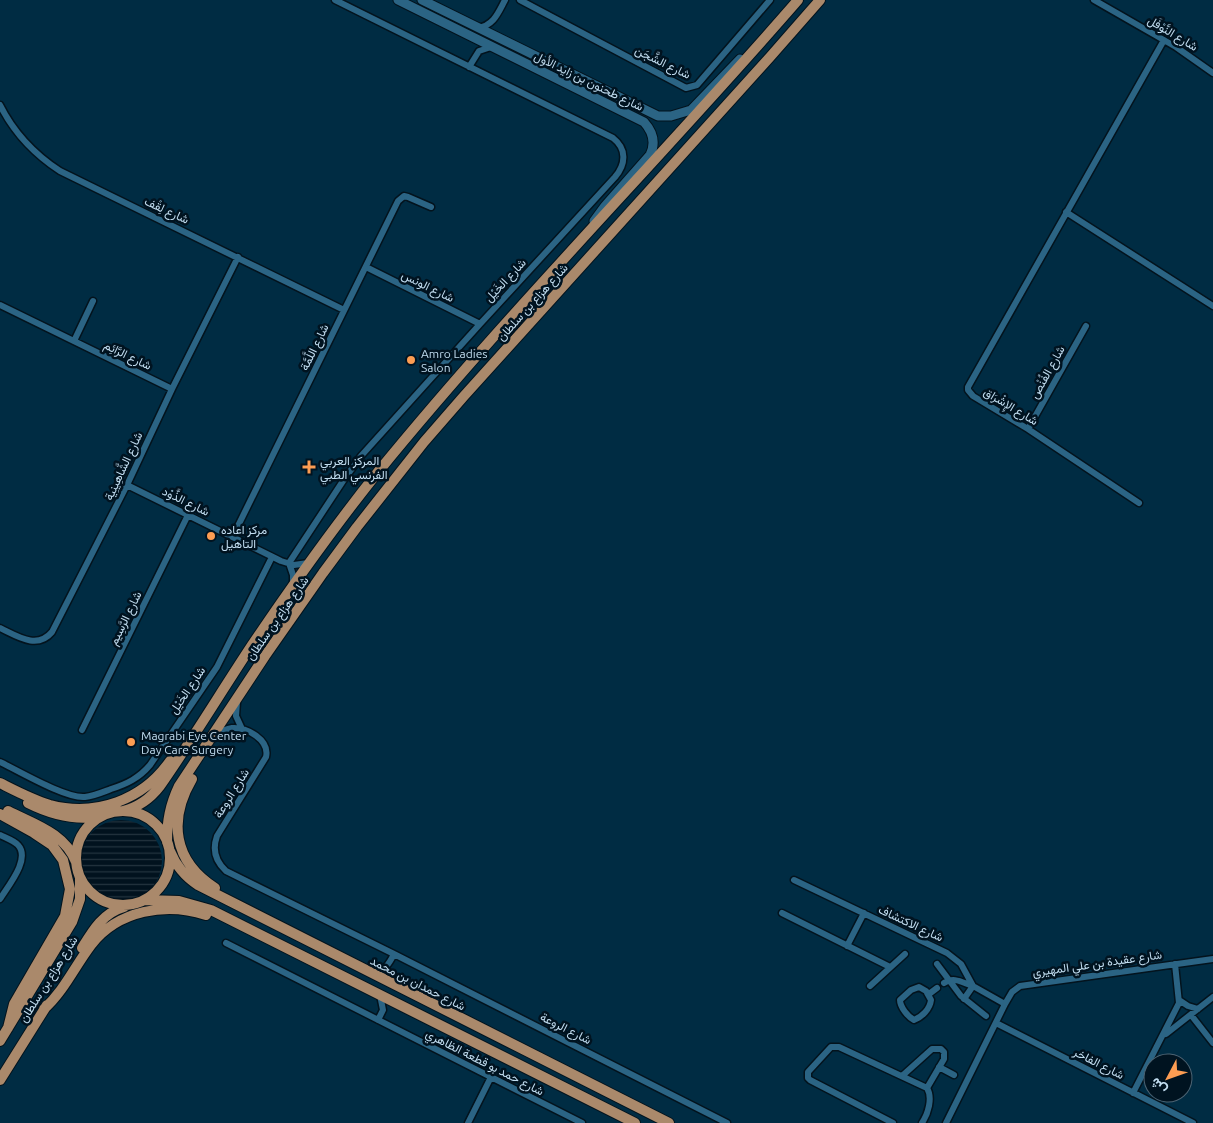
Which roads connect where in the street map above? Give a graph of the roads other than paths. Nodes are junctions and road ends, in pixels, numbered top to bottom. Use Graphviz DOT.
graph roads {
  1 [pos="335,0"];
  2 [pos="398,0"];
  3 [pos="422,0"];
  4 [pos="505,0"];
  5 [pos="520,0"];
  6 [pos="770,0"];
  7 [pos="798,0"];
  8 [pos="820,0"];
  9 [pos="1094,0"];
  10 [pos="494,21"];
  11 [pos="478,28"];
  12 [pos="471,36"];
  13 [pos="498,37"];
  14 [pos="1164,40"];
  15 [pos="762,42"];
  16 [pos="492,47"];
  17 [pos="476,54"];
  18 [pos="469,67"];
  19 [pos="1213,73"];
  20 [pos="0,105"];
  21 [pos="431,207"];
  22 [pos="1066,212"];
  23 [pos="587,236"];
  24 [pos="238,257"];
  25 [pos="366,268"];
  26 [pos="93,301"];
  27 [pos="0,305"];
  28 [pos="1213,306"];
  29 [pos="344,310"];
  30 [pos="480,324"];
  31 [pos="1086,326"];
  32 [pos="74,341"];
  33 [pos="172,389"];
  34 [pos="1028,429"];
  35 [pos="127,485"];
  36 [pos="1138,502"];
  37 [pos="188,515"];
  38 [pos="233,536"];
  39 [pos="272,556"];
  40 [pos="289,563"];
  41 [pos="309,563"];
  42 [pos="292,588"];
  43 [pos="0,628"];
  44 [pos="240,694"];
  45 [pos="242,729"];
  46 [pos="82,730"];
  47 [pos="196,733"];
  48 [pos="211,740"];
  49 [pos="0,762"];
  50 [pos="0,783"];
  51 [pos="0,789"];
  52 [pos="0,807"];
  53 [pos="123,811"];
  54 [pos="0,814"];
  55 [pos="104,815"];
  56 [pos="0,835"];
  57 [pos="169,846"];
  58 [pos="78,870"];
  59 [pos="794,880"];
  60 [pos="0,899"];
  61 [pos="145,900"];
  62 [pos="130,905"];
  63 [pos="782,913"];
  64 [pos="864,913"];
  65 [pos="291,932"];
  66 [pos="226,943"];
  67 [pos="284,946"];
  68 [pos="847,946"];
  69 [pos="394,954"];
  70 [pos="905,954"];
  71 [pos="1213,959"];
  72 [pos="937,964"];
  73 [pos="1175,964"];
  74 [pos="388,966"];
  75 [pos="890,968"];
  76 [pos="372,973"];
  77 [pos="946,982"];
  78 [pos="392,983"];
  79 [pos="870,986"];
  80 [pos="973,986"];
  81 [pos="937,988"];
  82 [pos="929,994"];
  83 [pos="380,995"];
  84 [pos="1213,997"];
  85 [pos="964,999"];
  86 [pos="1179,1000"];
  87 [pos="397,1002"];
  88 [pos="1004,1004"];
  89 [pos="44,1009"];
  90 [pos="1198,1009"];
  91 [pos="383,1010"];
  92 [pos="1190,1014"];
  93 [pos="986,1016"];
  94 [pos="378,1020"];
  95 [pos="996,1024"];
  96 [pos="8,1028"];
  97 [pos="1163,1036"];
  98 [pos="0,1041"];
  99 [pos="1213,1042"];
  100 [pos="939,1067"];
  101 [pos="902,1076"];
  102 [pos="491,1077"];
  103 [pos="961,1078"];
  104 [pos="0,1080"];
  105 [pos="927,1088"];
  106 [pos="1133,1093"];
  107 [pos="468,1123"];
  108 [pos="582,1123"];
  109 [pos="635,1123"];
  110 [pos="669,1123"];
  111 [pos="728,1123"];
  112 [pos="892,1123"];
  113 [pos="922,1123"];
  114 [pos="946,1123"];
  115 [pos="1193,1123"];
  1 -- 18 [label="street, شارع الخَيْل"];
  2 -- 12 [label="street, شارع طحنون بن زايد الأول"];
  3 -- 11 [label="street, شارع طحنون بن زايد الأول"];
  4 -- 10 [label="street"];
  5 -- 6 [label="street, شارع الشَّجَن"];
  7 -- 15 [label="main road, شارع هزاع بن سلطان"];
  8 -- 44 [label="main road, شارع هزاع بن سلطان"];
  9 -- 14 [label="street, شارع النَّوْفَل"];
  10 -- 11 [label="street"];
  10 -- 13 [label="street"];
  11 -- 13 [label="street, شارع طحنون بن زايد الأول"];
  12 -- 16 [label="street, شارع طحنون بن زايد الأول"];
  12 -- 17 [label="street"];
  13 -- 15 [label="street, شارع طحنون بن زايد الأول"];
  14 -- 19 [label="street, شارع النَّوْفَل"];
  14 -- 22 [label="street, شارع الإِشْرَاق"];
  15 -- 23 [label="main road, شارع هزاع بن سلطان"];
  16 -- 17 [label="street"];
  16 -- 23 [label="street, شارع طحنون بن زايد الأول"];
  17 -- 18 [label="street"];
  18 -- 30 [label="street, شارع الخَيْل"];
  20 -- 24 [label="street, شارع لِقْف"];
  21 -- 25 [label="street, شارع اللَّمَّة"];
  22 -- 28 [label="street"];
  22 -- 34 [label="street, شارع الإِشْرَاق"];
  23 -- 41 [label="main road, شارع هزاع بن سلطان"];
  24 -- 29 [label="street, شارع لِقْف"];
  24 -- 33 [label="street, شارع الشَّاهِينِية"];
  25 -- 29 [label="street, شارع اللَّمَّة"];
  25 -- 30 [label="street, شارع الونس"];
  26 -- 32 [label="street"];
  27 -- 32 [label="street, شارع الرَّائِم"];
  29 -- 38 [label="street, شارع اللَّمَّة"];
  30 -- 40 [label="street, شارع الخَيْل"];
  31 -- 34 [label="street, شارع الفُنْص"];
  32 -- 33 [label="street, شارع الرَّائِم"];
  33 -- 35 [label="street, شارع الشَّاهِينِية"];
  34 -- 36 [label="street, شارع الإِشْرَاق"];
  35 -- 37 [label="street, شارع الذَّوْد"];
  35 -- 43 [label="street, شارع الشَّاهِينِية"];
  37 -- 38 [label="street, شارع الذَّوْد"];
  37 -- 46 [label="street, شارع الرَّسِيم"];
  38 -- 39 [label="street, شارع الذَّوْد"];
  39 -- 40 [label="street, شارع الذَّوْد"];
  39 -- 49 [label="street, شارع الخَيْل"];
  40 -- 41 [label="street, شارع الذَّوْد"];
  40 -- 42 [label="street"];
  41 -- 42 [label="main road, شارع هزاع بن سلطان"];
  42 -- 47 [label="main road, شارع هزاع بن سلطان"];
  44 -- 45 [label="street"];
  44 -- 48 [label="main road, شارع هزاع بن سلطان"];
  45 -- 48 [label="street"];
  45 -- 69 [label="street, شارع الروعة"];
  47 -- 50 [label="main road"];
  47 -- 53 [label="main road, شارع هزاع بن سلطان"];
  48 -- 57 [label="main road, شارع هزاع بن سلطان"];
  48 -- 65 [label="main road"];
  51 -- 55 [label="main road"];
  52 -- 58 [label="main road"];
  53 -- 55 [label="main road"];
  53 -- 57 [label="main road"];
  54 -- 96 [label="main road"];
  55 -- 58 [label="main road"];
  56 -- 60 [label="street"];
  57 -- 61 [label="main road"];
  57 -- 65 [label="main road, شارع حمدان بن محمد"];
  58 -- 62 [label="main road"];
  58 -- 96 [label="main road, شارع هزاع بن سلطان"];
  59 -- 64 [label="street, شارع الاكتشاف"];
  61 -- 62 [label="main road"];
  61 -- 67 [label="main road"];
  62 -- 89 [label="main road, شارع هزاع بن سلطان"];
  63 -- 68 [label="street"];
  64 -- 68 [label="street"];
  64 -- 80 [label="street, شارع الاكتشاف"];
  65 -- 76 [label="main road, شارع حمدان بن محمد"];
  66 -- 94 [label="street, شارع حمد بو قطعة الظاهري"];
  67 -- 83 [label="main road"];
  67 -- 89 [label="main road"];
  68 -- 75 [label="street"];
  69 -- 74 [label="street"];
  69 -- 111 [label="street, شارع الروعة"];
  70 -- 75 [label="street"];
  71 -- 73 [label="street, شارع عقيدة بن علي المهيري"];
  72 -- 77 [label="street"];
  73 -- 86 [label="street"];
  73 -- 88 [label="street, شارع عقيدة بن علي المهيري"];
  74 -- 76 [label="street"];
  74 -- 78 [label="street"];
  75 -- 79 [label="street"];
  76 -- 78 [label="main road, شارع حمدان بن محمد"];
  77 -- 80 [label="street"];
  77 -- 85 [label="street"];
  78 -- 110 [label="main road, شارع حمدان بن محمد"];
  80 -- 85 [label="street"];
  80 -- 88 [label="street"];
  81 -- 82 [label="street"];
  82 -- 82 [label="street"];
  83 -- 87 [label="main road"];
  83 -- 91 [label="street"];
  84 -- 90 [label="street"];
  85 -- 93 [label="street"];
  86 -- 90 [label="street"];
  86 -- 97 [label="street"];
  87 -- 91 [label="street"];
  87 -- 109 [label="main road"];
  88 -- 95 [label="street, شارع عقيدة بن علي المهيري"];
  89 -- 104 [label="main road, شارع هزاع بن سلطان"];
  90 -- 92 [label="street"];
  91 -- 94 [label="street"];
  92 -- 97 [label="street"];
  92 -- 99 [label="street"];
  94 -- 102 [label="street, شارع حمد بو قطعة الظاهري"];
  95 -- 103 [label="street, شارع عقيدة بن علي المهيري"];
  95 -- 106 [label="street, شارع الفاخر"];
  96 -- 98 [label="main road, شارع هزاع بن سلطان"];
  97 -- 106 [label="street"];
  100 -- 101 [label="street"];
  100 -- 103 [label="street"];
  100 -- 105 [label="street"];
  101 -- 105 [label="street"];
  101 -- 112 [label="street"];
  102 -- 107 [label="street"];
  102 -- 108 [label="street, شارع حمد بو قطعة الظاهري"];
  103 -- 114 [label="street, شارع عقيدة بن علي المهيري"];
  105 -- 113 [label="street"];
  106 -- 115 [label="street, شارع الفاخر"];
}
